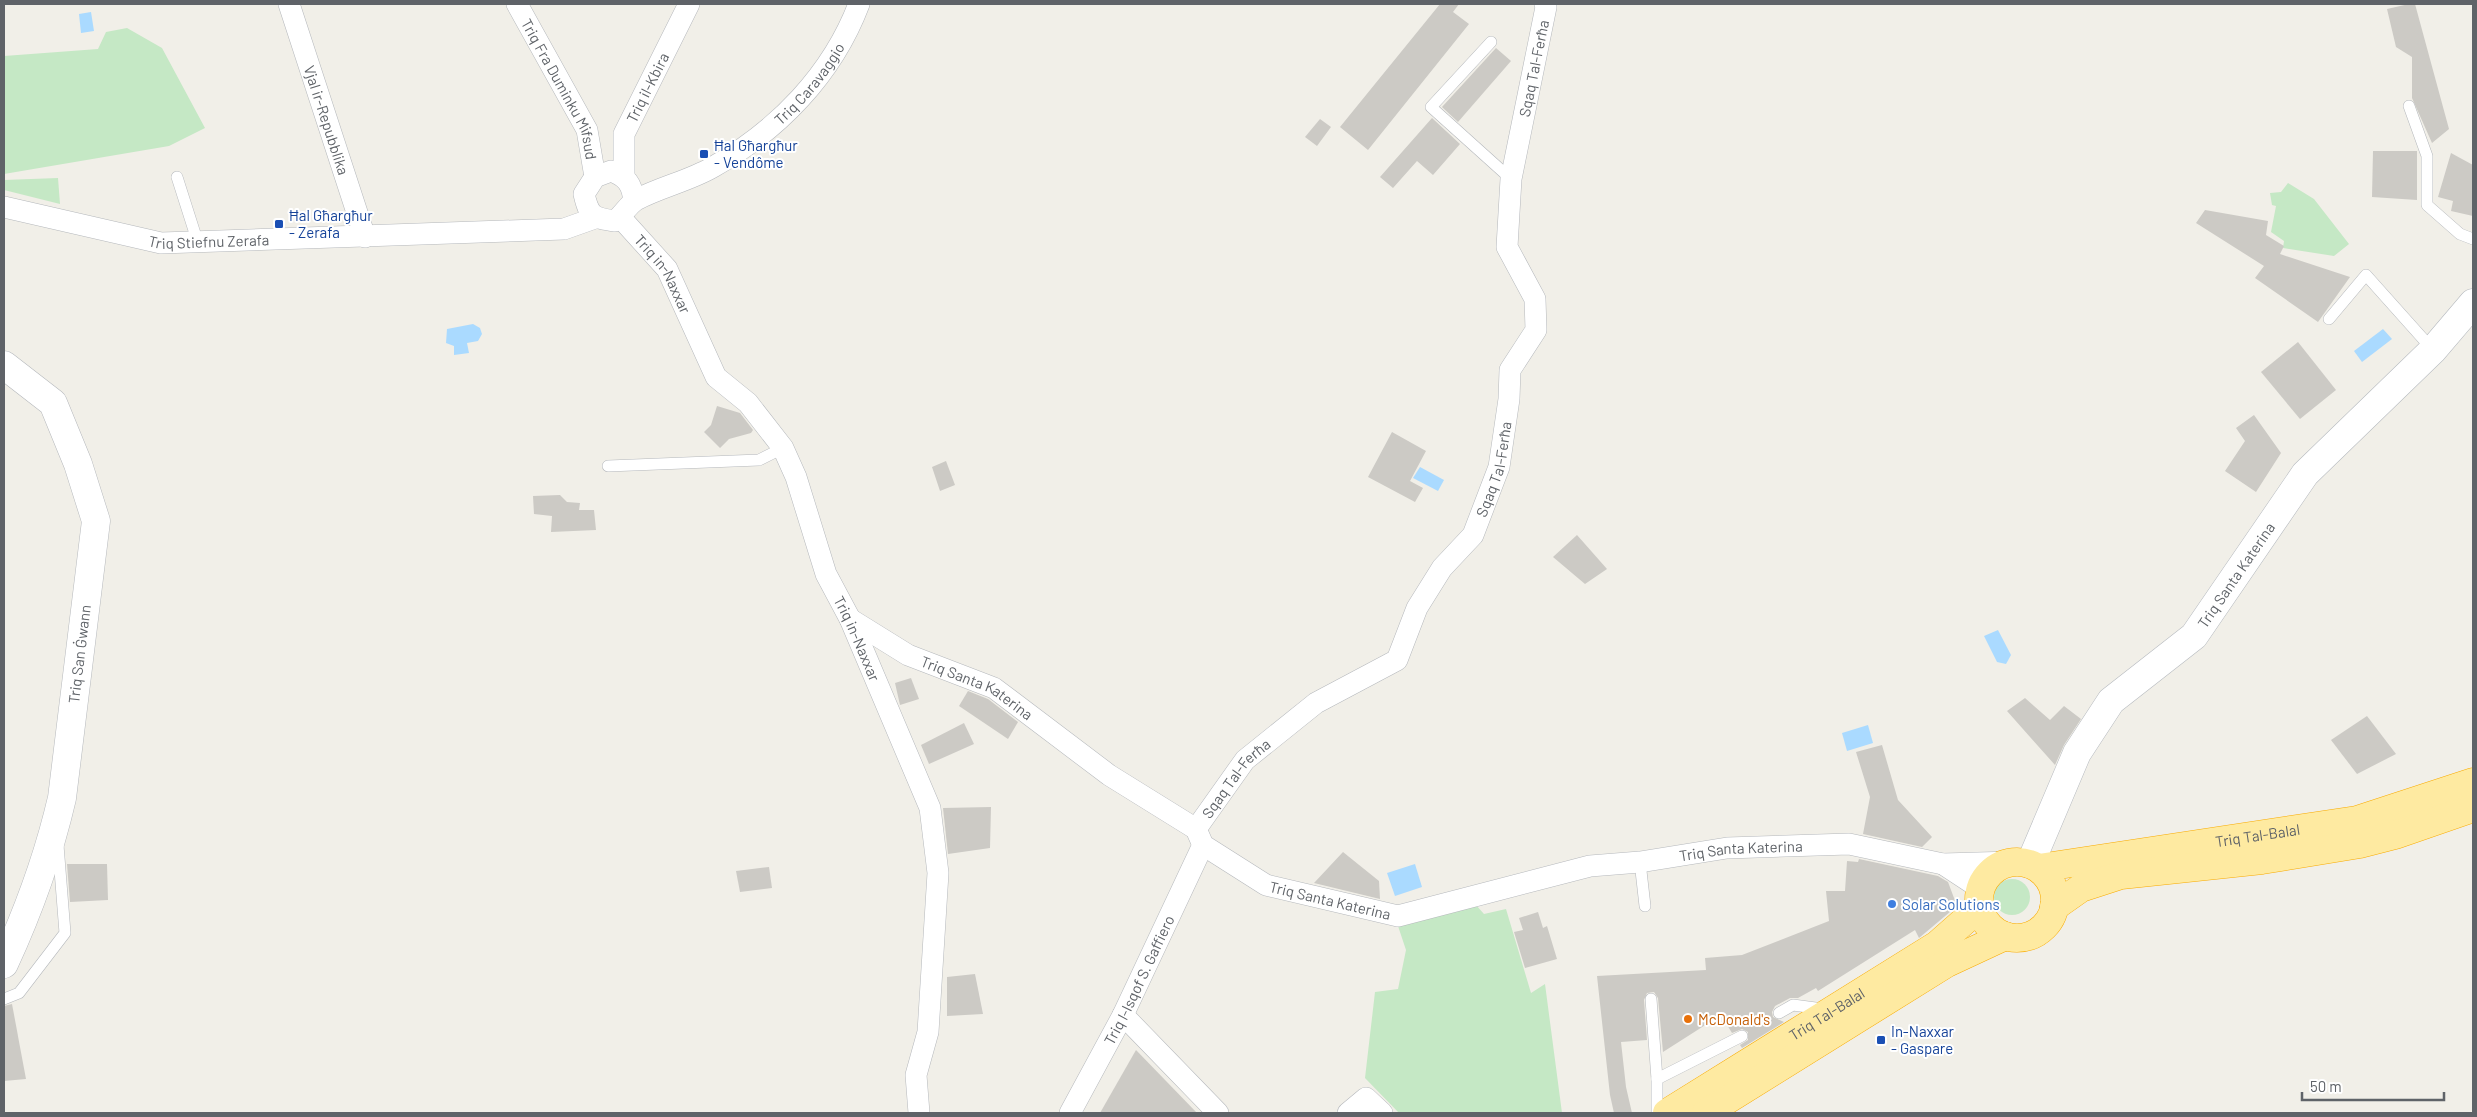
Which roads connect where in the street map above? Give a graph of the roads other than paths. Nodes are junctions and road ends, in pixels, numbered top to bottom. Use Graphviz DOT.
graph roads {
  1 [pos="289,4"];
  2 [pos="517,4"];
  3 [pos="689,4"];
  4 [pos="859,4"];
  5 [pos="1545,4"];
  6 [pos="1491,42"];
  7 [pos="2409,106"];
  8 [pos="624,176"];
  9 [pos="176,177"];
  10 [pos="596,177"];
  11 [pos="1511,179"];
  12 [pos="634,201"];
  13 [pos="4,207"];
  14 [pos="620,217"];
  15 [pos="595,218"];
  16 [pos="365,237"];
  17 [pos="2473,239"];
  18 [pos="198,243"];
  19 [pos="2473,303"];
  20 [pos="2330,319"];
  21 [pos="2433,350"];
  22 [pos="4,365"];
  23 [pos="783,448"];
  24 [pos="608,466"];
  25 [pos="850,619"];
  26 [pos="2473,782"];
  27 [pos="2473,808"];
  28 [pos="56,821"];
  29 [pos="1199,837"];
  30 [pos="1640,862"];
  31 [pos="1943,864"];
  32 [pos="2027,865"];
  33 [pos="1980,898"];
  34 [pos="1645,906"];
  35 [pos="2054,908"];
  36 [pos="2005,936"];
  37 [pos="4,964"];
  38 [pos="1651,998"];
  39 [pos="4,999"];
  40 [pos="1835,1010"];
  41 [pos="1779,1014"];
  42 [pos="1122,1015"];
  43 [pos="1742,1036"];
  44 [pos="1657,1079"];
  45 [pos="919,1113"];
  46 [pos="1070,1113"];
  47 [pos="1218,1113"];
  48 [pos="1348,1113"];
  49 [pos="1382,1113"];
  50 [pos="1657,1113"];
  51 [pos="1667,1113"];
  52 [pos="1706,1113"];
  1 -- 16 [label="street, Vjal ir-Repubblika"];
  2 -- 10 [label="street, Triq Fra Duminku Mifsud"];
  3 -- 8 [label="street, Triq il-Kbira"];
  4 -- 12 [label="street, Triq Caravaggio"];
  5 -- 11 [label="street, Sqaq Tal-Ferħa"];
  6 -- 11 [label="lane"];
  7 -- 17 [label="lane"];
  8 -- 10 [label="street"];
  8 -- 12 [label="street"];
  9 -- 18 [label="lane"];
  10 -- 15 [label="street"];
  11 -- 29 [label="street, Sqaq Tal-Ferħa"];
  12 -- 14 [label="street"];
  13 -- 18 [label="street, Triq Stiefnu Zerafa"];
  14 -- 15 [label="street"];
  14 -- 23 [label="street, Triq in-Naxxar"];
  15 -- 16 [label="street, Triq Stiefnu Zerafa"];
  16 -- 18 [label="street, Triq Stiefnu Zerafa"];
  19 -- 21 [label="main road, Triq Santa Katerina"];
  20 -- 21 [label="lane"];
  21 -- 32 [label="main road, Triq Santa Katerina"];
  22 -- 28 [label="main road, Triq San Ġwann"];
  23 -- 24 [label="lane"];
  23 -- 25 [label="street, Triq in-Naxxar"];
  25 -- 29 [label="street, Triq Santa Katerina"];
  25 -- 45 [label="street, Triq in-Naxxar"];
  26 -- 32 [label="highway, Triq Tal-Balal"];
  27 -- 35 [label="highway, Triq Tal-Balal"];
  28 -- 37 [label="main road, Triq San Ġwann"];
  28 -- 39 [label="lane"];
  29 -- 30 [label="street, Triq Santa Katerina"];
  29 -- 42 [label="street, Triq l-Isqof S. Gaffiero"];
  30 -- 31 [label="street, Triq Santa Katerina"];
  30 -- 34 [label="lane"];
  31 -- 32 [label="street, Triq Santa Katerina"];
  31 -- 33 [label="street, Triq Santa Katerina"];
  32 -- 33 [label="highway, Triq Tal-Balal"];
  32 -- 35 [label="highway"];
  33 -- 36 [label="highway"];
  33 -- 40 [label="highway, Triq Tal-Balal"];
  35 -- 36 [label="highway, Triq Tal-Balal"];
  36 -- 52 [label="highway, Triq Tal-Balal"];
  38 -- 44 [label="lane"];
  40 -- 41 [label="lane"];
  40 -- 51 [label="highway, Triq Tal-Balal"];
  42 -- 46 [label="street, Triq l-Isqof S. Gaffiero"];
  42 -- 47 [label="street"];
  43 -- 44 [label="lane"];
  44 -- 50 [label="lane"];
  48 -- 49 [label="street"];
}
